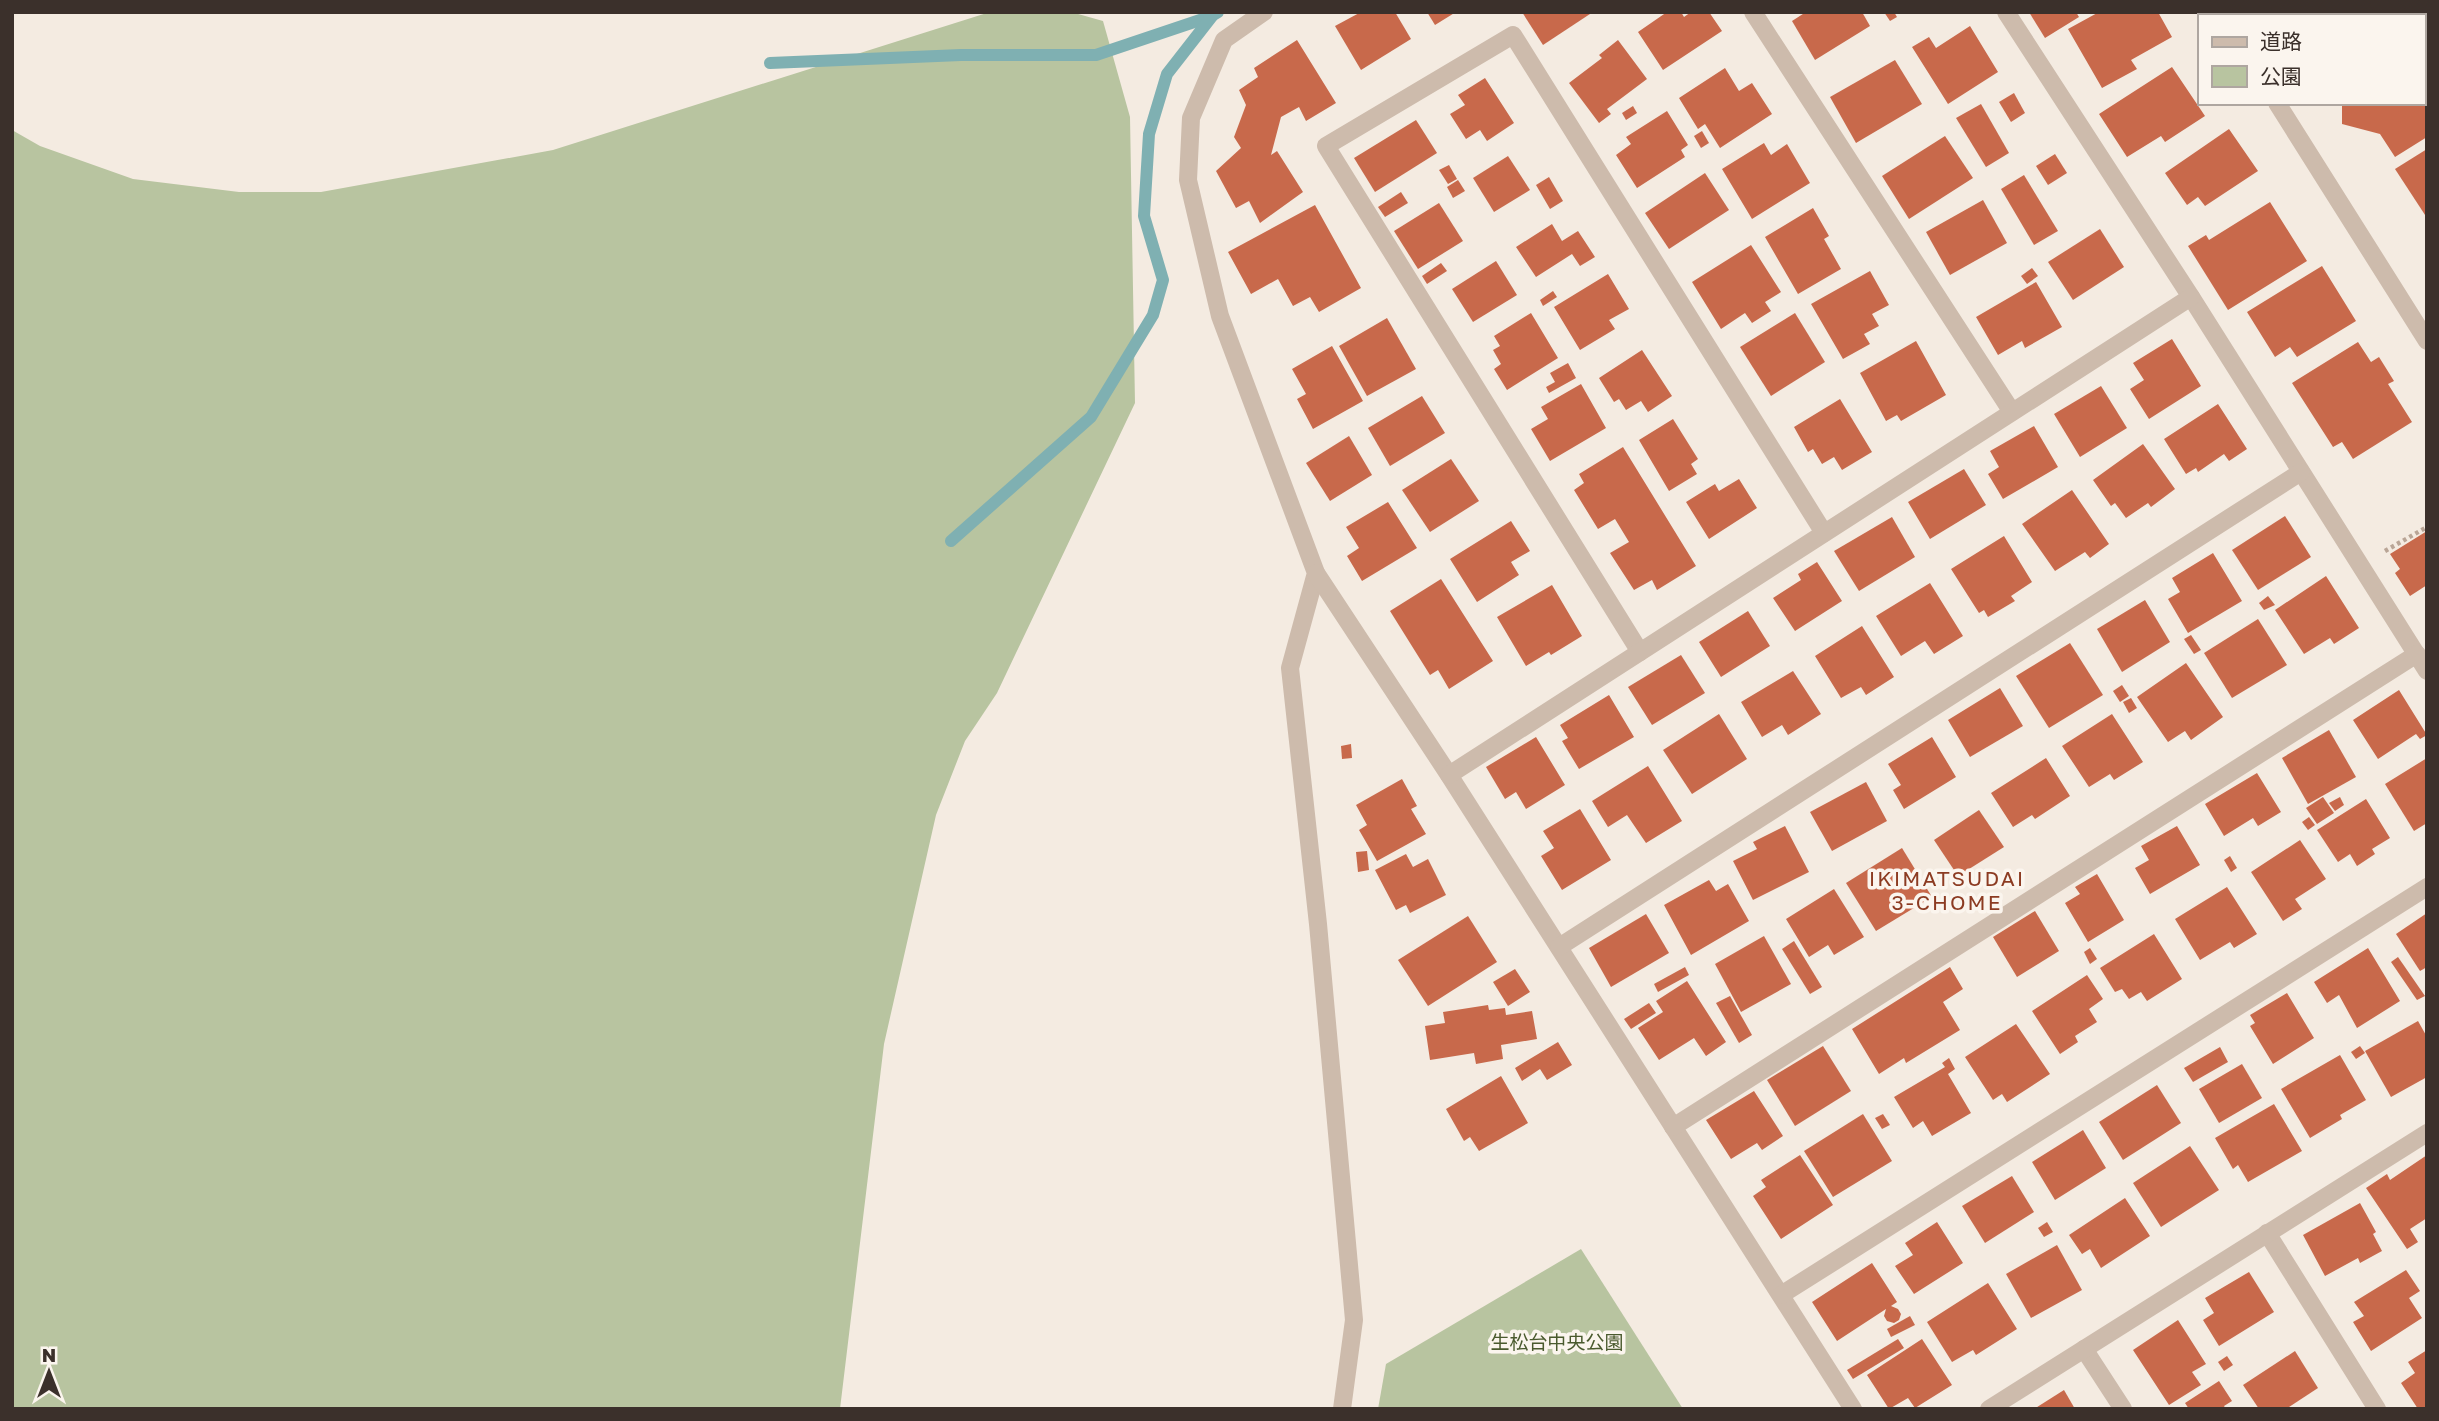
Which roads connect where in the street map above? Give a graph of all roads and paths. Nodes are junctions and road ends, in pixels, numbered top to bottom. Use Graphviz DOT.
graph roads {
  1 [pos="1264,12"];
  2 [pos="1753,12"];
  3 [pos="2006,12"];
  4 [pos="2283,105"];
  5 [pos="2191,297"];
  6 [pos="2427,341"];
  7 [pos="2012,412"];
  8 [pos="2301,472"];
  9 [pos="2427,527"];
  10 [pos="1824,533"];
  11 [pos="2360,566"];
  12 [pos="1316,573"];
  13 [pos="1640,652"];
  14 [pos="2417,654"];
  15 [pos="2427,671"];
  16 [pos="1449,775"];
  17 [pos="2427,887"];
  18 [pos="1559,947"];
  19 [pos="1674,1126"];
  20 [pos="2427,1133"];
  21 [pos="2267,1233"];
  22 [pos="1781,1295"];
  23 [pos="2084,1349"];
  24 [pos="1342,1409"];
  25 [pos="1853,1409"];
  26 [pos="1989,1409"];
  27 [pos="2123,1409"];
  28 [pos="2377,1409"];
  1 -- 12 [label="street"];
  2 -- 7 [label="street"];
  3 -- 5 [label="street"];
  4 -- 6 [label="street"];
  5 -- 7 [label="street"];
  5 -- 8 [label="street"];
  7 -- 10 [label="street"];
  8 -- 11 [label="street"];
  8 -- 18 [label="street"];
  9 -- 11 [label="path"];
  10 -- 13 [label="street"];
  10 -- 13 [label="street"];
  11 -- 14 [label="street"];
  12 -- 16 [label="street"];
  12 -- 24 [label="street"];
  13 -- 16 [label="street"];
  14 -- 15 [label="street"];
  14 -- 19 [label="street"];
  16 -- 18 [label="street"];
  17 -- 22 [label="street"];
  18 -- 19 [label="street"];
  19 -- 22 [label="street"];
  20 -- 21 [label="street"];
  21 -- 23 [label="street"];
  21 -- 28 [label="street"];
  22 -- 25 [label="street"];
  23 -- 26 [label="street"];
  23 -- 27 [label="street"];
}
